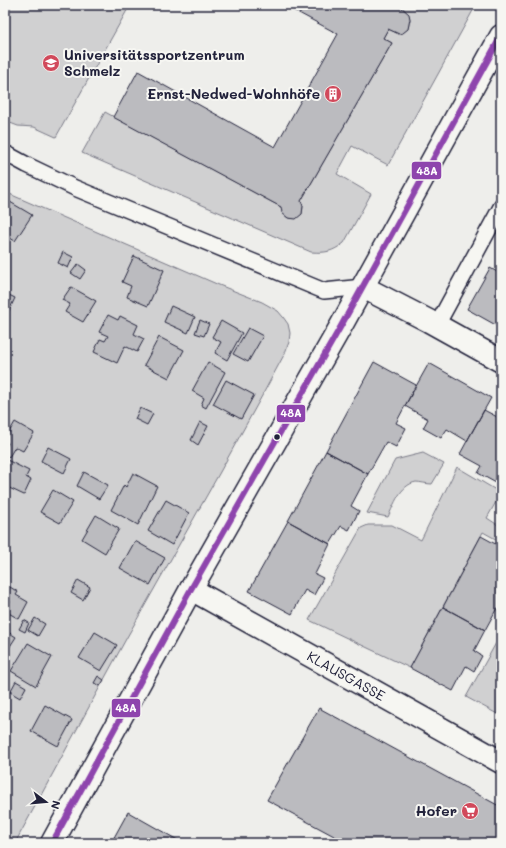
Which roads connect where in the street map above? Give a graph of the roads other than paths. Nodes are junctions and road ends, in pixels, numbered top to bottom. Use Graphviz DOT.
graph roads {
  1 [pos="501,36"];
  2 [pos="5,153"];
  3 [pos="501,207"];
  4 [pos="363,286"];
  5 [pos="437,326"];
  6 [pos="501,361"];
  7 [pos="190,589"];
  8 [pos="501,762"];
  9 [pos="52,843"];
  1 -- 4 [label="main road"];
  2 -- 4 [label="lane"];
  3 -- 5 [label="lane"];
  4 -- 5 [label="main road"];
  4 -- 7 [label="main road"];
  5 -- 6 [label="main road"];
  7 -- 8 [label="main road, KLAUSGASSE"];
  7 -- 9 [label="main road"];
}
